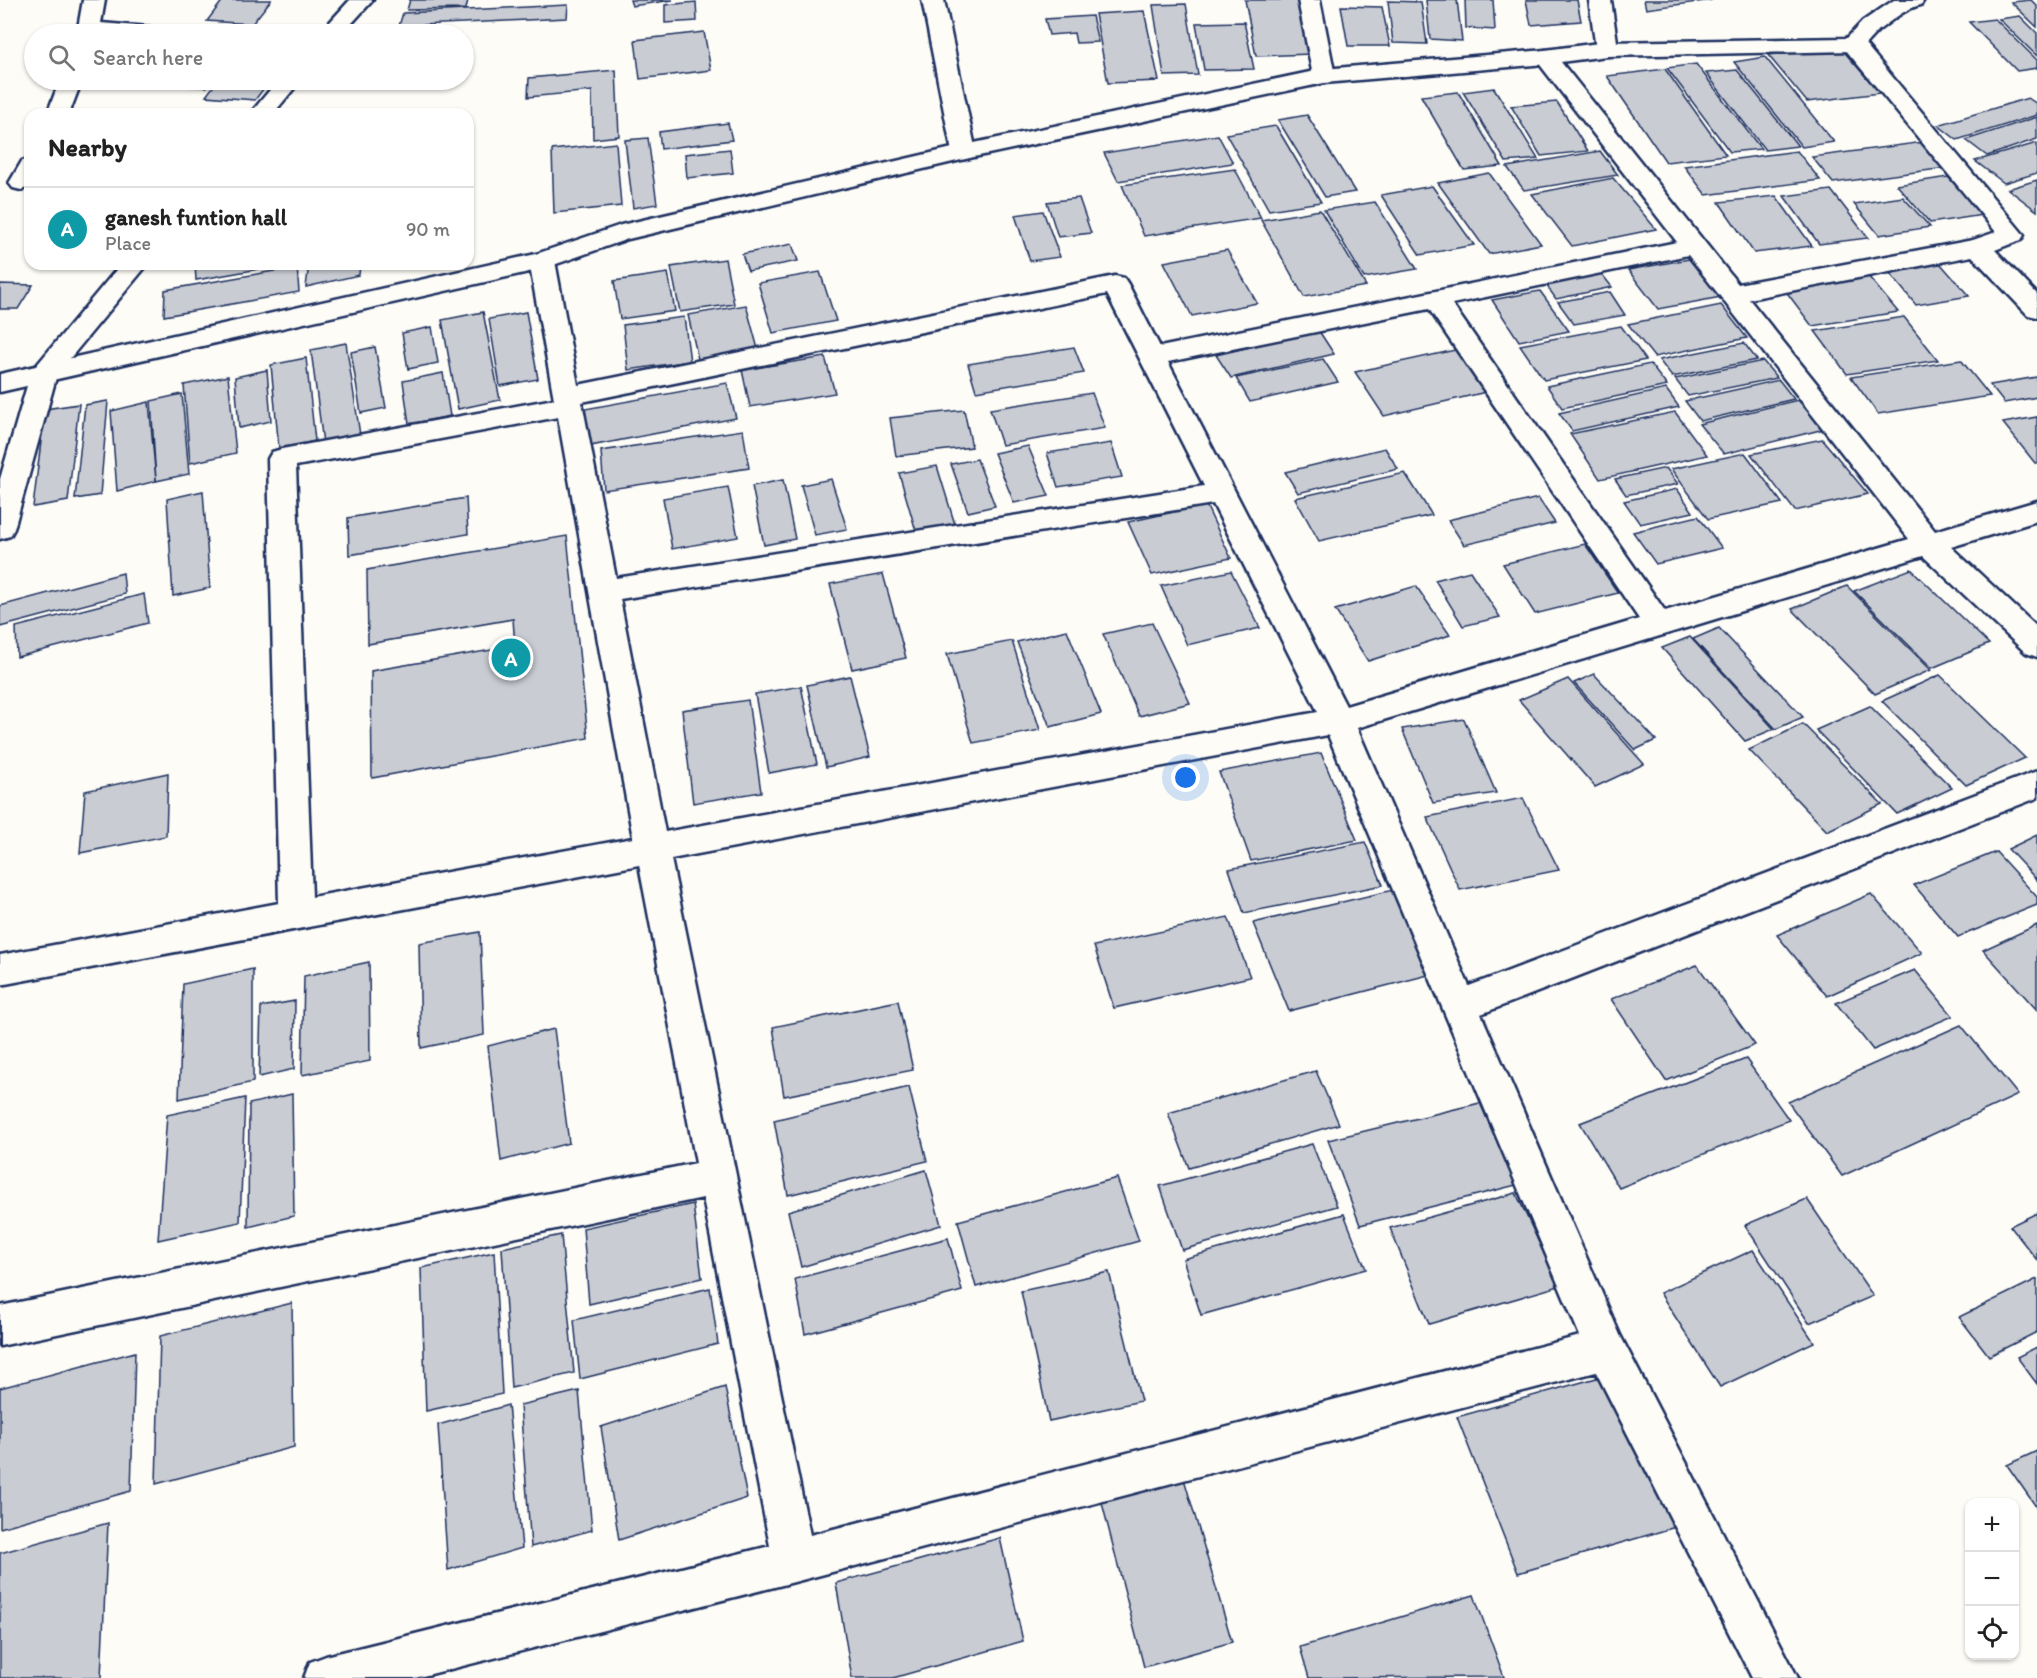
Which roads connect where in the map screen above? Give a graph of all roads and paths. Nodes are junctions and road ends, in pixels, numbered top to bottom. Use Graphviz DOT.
graph roads {
  1 [pos="93,0"];
  2 [pos="362,0"];
  3 [pos="933,0"];
  4 [pos="1308,0"];
  5 [pos="1600,0"];
  6 [pos="1908,0"];
  7 [pos="89,24"];
  8 [pos="339,24"];
  9 [pos="1853,44"];
  10 [pos="1607,49"];
  11 [pos="1545,57"];
  12 [pos="1324,76"];
  13 [pos="67,90"];
  14 [pos="281,90"];
  15 [pos="60,108"];
  16 [pos="266,108"];
  17 [pos="964,152"];
  18 [pos="2037,231"];
  19 [pos="2012,235"];
  20 [pos="1694,246"];
  21 [pos="1978,247"];
  22 [pos="542,261"];
  23 [pos="130,270"];
  24 [pos="1731,294"];
  25 [pos="1435,299"];
  26 [pos="2037,309"];
  27 [pos="1152,357"];
  28 [pos="44,372"];
  29 [pos="0,382"];
  30 [pos="568,401"];
  31 [pos="1221,493"];
  32 [pos="2037,511"];
  33 [pos="0,529"];
  34 [pos="1927,543"];
  35 [pos="603,591"];
  36 [pos="1658,624"];
  37 [pos="2037,645"];
  38 [pos="1338,721"];
  39 [pos="2037,784"];
  40 [pos="652,849"];
  41 [pos="296,915"];
  42 [pos="0,970"];
  43 [pos="1459,1006"];
  44 [pos="717,1178"];
  45 [pos="0,1326"];
  46 [pos="1606,1349"];
  47 [pos="794,1561"];
  48 [pos="326,1678"];
  49 [pos="1776,1678"];
  1 -- 7 [label="street"];
  2 -- 8 [label="street"];
  3 -- 17 [label="street"];
  4 -- 12 [label="street"];
  5 -- 10 [label="street"];
  6 -- 9 [label="street"];
  9 -- 10 [label="street"];
  9 -- 19 [label="street"];
  10 -- 11 [label="street"];
  11 -- 12 [label="street"];
  11 -- 20 [label="street"];
  12 -- 17 [label="street"];
  13 -- 15 [label="street"];
  14 -- 16 [label="street"];
  17 -- 22 [label="street"];
  18 -- 19 [label="street"];
  19 -- 21 [label="street"];
  20 -- 24 [label="street"];
  20 -- 25 [label="street"];
  21 -- 24 [label="street"];
  21 -- 26 [label="street"];
  22 -- 28 [label="street"];
  22 -- 30 [label="street"];
  23 -- 28 [label="street"];
  24 -- 34 [label="street"];
  25 -- 27 [label="street"];
  25 -- 36 [label="street"];
  27 -- 30 [label="street"];
  27 -- 31 [label="street"];
  28 -- 29 [label="street"];
  28 -- 33 [label="street"];
  30 -- 35 [label="street"];
  30 -- 41 [label="street"];
  31 -- 35 [label="street"];
  31 -- 38 [label="street"];
  32 -- 34 [label="street"];
  34 -- 36 [label="street"];
  34 -- 37 [label="street"];
  35 -- 40 [label="street"];
  36 -- 38 [label="street"];
  38 -- 40 [label="street"];
  38 -- 43 [label="street"];
  39 -- 43 [label="street"];
  40 -- 41 [label="street"];
  40 -- 44 [label="street"];
  41 -- 42 [label="street"];
  43 -- 46 [label="street"];
  44 -- 45 [label="street"];
  44 -- 47 [label="street"];
  46 -- 47 [label="street"];
  46 -- 49 [label="street"];
  47 -- 48 [label="street"];
}
